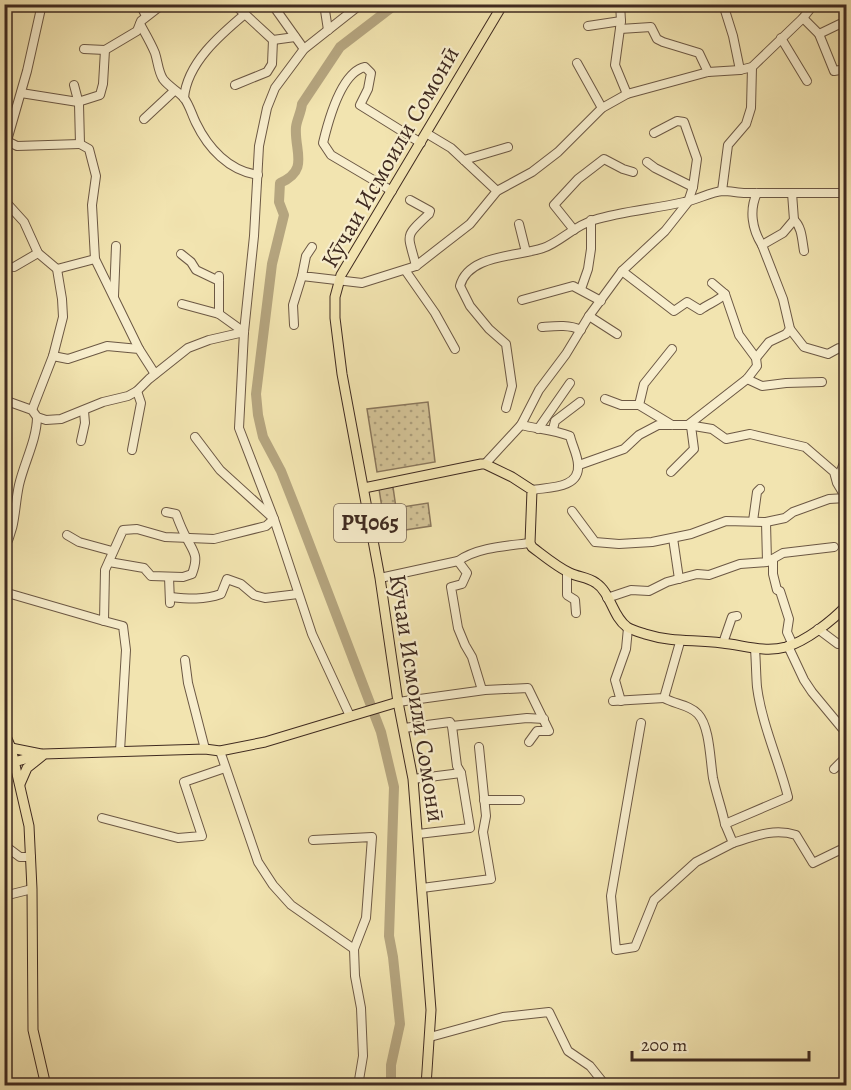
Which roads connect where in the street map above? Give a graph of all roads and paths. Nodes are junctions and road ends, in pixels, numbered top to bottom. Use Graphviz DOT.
graph roads {
  1 [pos="42,4"];
  2 [pos="140,4"];
  3 [pos="166,4"];
  4 [pos="234,4"];
  5 [pos="272,4"];
  6 [pos="324,4"];
  7 [pos="361,4"];
  8 [pos="503,4"];
  9 [pos="620,4"];
  10 [pos="723,4"];
  11 [pos="814,4"];
  12 [pos="245,14"];
  13 [pos="146,16"];
  14 [pos="802,18"];
  15 [pos="846,21"];
  16 [pos="140,24"];
  17 [pos="620,25"];
  18 [pos="588,26"];
  19 [pos="328,30"];
  20 [pos="819,34"];
  21 [pos="295,36"];
  22 [pos="781,38"];
  23 [pos="273,40"];
  24 [pos="84,49"];
  25 [pos="304,49"];
  26 [pos="105,50"];
  27 [pos="578,63"];
  28 [pos="752,67"];
  29 [pos="846,69"];
  30 [pos="740,70"];
  31 [pos="708,72"];
  32 [pos="807,81"];
  33 [pos="74,85"];
  34 [pos="235,85"];
  35 [pos="174,92"];
  36 [pos="21,93"];
  37 [pos="627,94"];
  38 [pos="183,98"];
  39 [pos="78,102"];
  40 [pos="602,108"];
  41 [pos="144,119"];
  42 [pos="426,133"];
  43 [pos="654,133"];
  44 [pos="7,141"];
  45 [pos="421,143"];
  46 [pos="80,144"];
  47 [pos="508,147"];
  48 [pos="4,151"];
  49 [pos="464,160"];
  50 [pos="647,162"];
  51 [pos="633,172"];
  52 [pos="258,175"];
  53 [pos="693,187"];
  54 [pos="392,191"];
  55 [pos="497,191"];
  56 [pos="722,191"];
  57 [pos="846,192"];
  58 [pos="757,193"];
  59 [pos="792,193"];
  60 [pos="4,200"];
  61 [pos="410,200"];
  62 [pos="688,202"];
  63 [pos="591,220"];
  64 [pos="794,220"];
  65 [pos="519,224"];
  66 [pos="574,230"];
  67 [pos="762,245"];
  68 [pos="116,246"];
  69 [pos="312,247"];
  70 [pos="804,251"];
  71 [pos="526,252"];
  72 [pos="38,254"];
  73 [pos="181,254"];
  74 [pos="95,259"];
  75 [pos="416,266"];
  76 [pos="14,267"];
  77 [pos="57,270"];
  78 [pos="405,270"];
  79 [pos="622,271"];
  80 [pos="302,276"];
  81 [pos="339,280"];
  82 [pos="712,283"];
  83 [pos="581,289"];
  84 [pos="725,294"];
  85 [pos="114,297"];
  86 [pos="522,300"];
  87 [pos="601,301"];
  88 [pos="182,304"];
  89 [pos="219,314"];
  90 [pos="589,316"];
  91 [pos="294,325"];
  92 [pos="542,327"];
  93 [pos="790,329"];
  94 [pos="581,330"];
  95 [pos="244,332"];
  96 [pos="617,334"];
  97 [pos="846,348"];
  98 [pos="139,349"];
  99 [pos="455,349"];
  100 [pos="672,349"];
  101 [pos="53,356"];
  102 [pos="756,358"];
  103 [pos="155,374"];
  104 [pos="747,379"];
  105 [pos="822,382"];
  106 [pos="570,383"];
  107 [pos="137,391"];
  108 [pos="605,399"];
  109 [pos="4,400"];
  110 [pos="579,402"];
  111 [pos="639,405"];
  112 [pos="506,408"];
  113 [pos="84,411"];
  114 [pos="34,414"];
  115 [pos="521,425"];
  116 [pos="674,426"];
  117 [pos="690,426"];
  118 [pos="538,429"];
  119 [pos="553,429"];
  120 [pos="195,437"];
  121 [pos="81,441"];
  122 [pos="132,450"];
  123 [pos="846,458"];
  124 [pos="484,464"];
  125 [pos="579,465"];
  126 [pos="671,472"];
  127 [pos="837,483"];
  128 [pos="364,488"];
  129 [pos="760,489"];
  130 [pos="532,490"];
  131 [pos="572,511"];
  132 [pos="166,512"];
  133 [pos="274,519"];
  134 [pos="753,521"];
  135 [pos="766,522"];
  136 [pos="67,535"];
  137 [pos="673,537"];
  138 [pos="186,538"];
  139 [pos="530,543"];
  140 [pos="834,547"];
  141 [pos="4,549"];
  142 [pos="112,551"];
  143 [pos="458,561"];
  144 [pos="109,562"];
  145 [pos="771,562"];
  146 [pos="567,572"];
  147 [pos="170,577"];
  148 [pos="380,578"];
  149 [pos="679,579"];
  150 [pos="4,592"];
  151 [pos="298,594"];
  152 [pos="607,598"];
  153 [pos="846,606"];
  154 [pos="576,613"];
  155 [pos="737,616"];
  156 [pos="104,621"];
  157 [pos="628,628"];
  158 [pos="818,629"];
  159 [pos="680,642"];
  160 [pos="846,642"];
  161 [pos="723,643"];
  162 [pos="790,645"];
  163 [pos="755,649"];
  164 [pos="185,660"];
  165 [pos="482,690"];
  166 [pos="664,698"];
  167 [pos="395,702"];
  168 [pos="350,716"];
  169 [pos="544,719"];
  170 [pos="641,723"];
  171 [pos="452,726"];
  172 [pos="404,728"];
  173 [pos="846,733"];
  174 [pos="5,735"];
  175 [pos="529,742"];
  176 [pos="11,747"];
  177 [pos="479,747"];
  178 [pos="205,748"];
  179 [pos="120,751"];
  180 [pos="220,751"];
  181 [pos="43,754"];
  182 [pos="846,757"];
  183 [pos="14,762"];
  184 [pos="225,768"];
  185 [pos="834,769"];
  186 [pos="461,772"];
  187 [pos="413,779"];
  188 [pos="20,784"];
  189 [pos="484,800"];
  190 [pos="520,800"];
  191 [pos="102,818"];
  192 [pos="726,824"];
  193 [pos="418,834"];
  194 [pos="313,840"];
  195 [pos="733,843"];
  196 [pos="4,845"];
  197 [pos="846,847"];
  198 [pos="31,857"];
  199 [pos="422,888"];
  200 [pos="33,889"];
  201 [pos="4,896"];
  202 [pos="354,949"];
  203 [pos="430,1037"];
  204 [pos="40,1066"];
  205 [pos="40,1086"];
  206 [pos="46,1086"];
  207 [pos="358,1086"];
  208 [pos="426,1086"];
  209 [pos="606,1086"];
  1 -- 36 [label="street"];
  2 -- 13 [label="street"];
  3 -- 13 [label="street"];
  4 -- 12 [label="street"];
  5 -- 21 [label="street"];
  6 -- 19 [label="street"];
  7 -- 19 [label="street"];
  8 -- 42 [label="main road, Кӯчаи Исмоили Сомонӣ / РҶ065"];
  9 -- 17 [label="street"];
  10 -- 30 [label="street"];
  11 -- 14 [label="street"];
  12 -- 23 [label="street"];
  12 -- 38 [label="street"];
  13 -- 16 [label="street"];
  14 -- 20 [label="street"];
  14 -- 22 [label="street"];
  15 -- 20 [label="street"];
  16 -- 26 [label="street"];
  16 -- 35 [label="street"];
  17 -- 18 [label="street"];
  17 -- 31 [label="street"];
  17 -- 37 [label="street"];
  19 -- 25 [label="street"];
  20 -- 29 [label="street"];
  21 -- 23 [label="street"];
  21 -- 25 [label="street"];
  22 -- 28 [label="street"];
  22 -- 32 [label="street"];
  23 -- 34 [label="street"];
  24 -- 26 [label="street"];
  25 -- 52 [label="street"];
  26 -- 39 [label="street"];
  27 -- 40 [label="street"];
  28 -- 30 [label="street"];
  28 -- 56 [label="street"];
  30 -- 31 [label="street"];
  31 -- 37 [label="street"];
  33 -- 39 [label="street"];
  35 -- 38 [label="street"];
  35 -- 41 [label="street"];
  36 -- 39 [label="street"];
  36 -- 44 [label="street"];
  37 -- 40 [label="street"];
  38 -- 52 [label="street"];
  39 -- 46 [label="street"];
  40 -- 55 [label="street"];
  42 -- 45 [label="main road, Кӯчаи Исмоили Сомонӣ / РҶ065"];
  42 -- 49 [label="street"];
  43 -- 53 [label="street"];
  44 -- 46 [label="street"];
  44 -- 48 [label="street"];
  45 -- 54 [label="main road, Кӯчаи Исмоили Сомонӣ / РҶ065"];
  45 -- 54 [label="street"];
  46 -- 74 [label="street"];
  47 -- 49 [label="street"];
  49 -- 55 [label="street"];
  50 -- 53 [label="street"];
  51 -- 66 [label="street"];
  52 -- 95 [label="street"];
  53 -- 62 [label="street"];
  54 -- 81 [label="main road, Кӯчаи Исмоили Сомонӣ / РҶ065"];
  55 -- 75 [label="street"];
  56 -- 58 [label="street"];
  56 -- 62 [label="street"];
  57 -- 59 [label="street"];
  58 -- 59 [label="street"];
  58 -- 67 [label="street"];
  59 -- 64 [label="street"];
  60 -- 72 [label="street"];
  61 -- 75 [label="street"];
  62 -- 63 [label="street"];
  62 -- 79 [label="street"];
  63 -- 66 [label="street"];
  63 -- 83 [label="street"];
  64 -- 67 [label="street"];
  64 -- 70 [label="street"];
  65 -- 71 [label="street"];
  66 -- 71 [label="street"];
  67 -- 93 [label="street"];
  68 -- 85 [label="street"];
  69 -- 80 [label="street"];
  71 -- 112 [label="street"];
  72 -- 76 [label="street"];
  72 -- 77 [label="street"];
  73 -- 89 [label="street"];
  74 -- 77 [label="street"];
  74 -- 85 [label="street"];
  75 -- 78 [label="street"];
  77 -- 101 [label="street"];
  78 -- 81 [label="street"];
  78 -- 99 [label="street"];
  79 -- 84 [label="street"];
  79 -- 87 [label="street"];
  80 -- 81 [label="street"];
  80 -- 91 [label="street"];
  81 -- 128 [label="main road, Кӯчаи Исмоили Сомонӣ / РҶ065"];
  82 -- 84 [label="street"];
  83 -- 86 [label="street"];
  83 -- 87 [label="street"];
  84 -- 102 [label="street"];
  85 -- 98 [label="street"];
  87 -- 90 [label="street"];
  88 -- 89 [label="street"];
  89 -- 95 [label="street"];
  90 -- 94 [label="street"];
  90 -- 96 [label="street"];
  92 -- 94 [label="street"];
  93 -- 97 [label="street"];
  93 -- 102 [label="street"];
  94 -- 115 [label="street"];
  95 -- 103 [label="street"];
  95 -- 133 [label="street"];
  98 -- 101 [label="street"];
  98 -- 103 [label="street"];
  100 -- 111 [label="street"];
  101 -- 114 [label="street"];
  102 -- 104 [label="street"];
  103 -- 107 [label="street"];
  104 -- 105 [label="street"];
  104 -- 117 [label="street"];
  106 -- 118 [label="street"];
  107 -- 113 [label="street"];
  107 -- 122 [label="street"];
  108 -- 111 [label="street"];
  109 -- 114 [label="street"];
  110 -- 119 [label="street"];
  111 -- 116 [label="street"];
  113 -- 114 [label="street"];
  113 -- 121 [label="street"];
  114 -- 141 [label="street"];
  115 -- 118 [label="street"];
  115 -- 124 [label="street"];
  116 -- 117 [label="street"];
  116 -- 125 [label="street"];
  117 -- 126 [label="street"];
  117 -- 127 [label="street"];
  118 -- 119 [label="street"];
  119 -- 125 [label="street"];
  120 -- 133 [label="street"];
  123 -- 127 [label="street"];
  124 -- 128 [label="main road"];
  124 -- 130 [label="main road"];
  125 -- 130 [label="street"];
  127 -- 135 [label="street"];
  128 -- 148 [label="main road, Кӯчаи Исмоили Сомонӣ / РҶ065"];
  129 -- 134 [label="street"];
  130 -- 139 [label="main road"];
  131 -- 137 [label="street"];
  132 -- 138 [label="street"];
  133 -- 138 [label="street"];
  133 -- 151 [label="street"];
  134 -- 135 [label="street"];
  134 -- 137 [label="street"];
  135 -- 145 [label="street"];
  136 -- 142 [label="street"];
  137 -- 149 [label="street"];
  138 -- 142 [label="street"];
  138 -- 147 [label="street"];
  139 -- 143 [label="street"];
  139 -- 146 [label="main road"];
  140 -- 145 [label="street"];
  142 -- 144 [label="street"];
  143 -- 148 [label="street"];
  143 -- 165 [label="street"];
  144 -- 147 [label="street"];
  144 -- 156 [label="street"];
  145 -- 149 [label="street"];
  145 -- 162 [label="street"];
  146 -- 152 [label="main road"];
  146 -- 154 [label="street"];
  147 -- 151 [label="street"];
  148 -- 167 [label="main road, Кӯчаи Исмоили Сомонӣ / РҶ065"];
  149 -- 152 [label="street"];
  150 -- 156 [label="street"];
  151 -- 168 [label="street"];
  152 -- 157 [label="main road"];
  153 -- 158 [label="main road"];
  155 -- 161 [label="street"];
  156 -- 179 [label="street"];
  157 -- 159 [label="main road"];
  157 -- 166 [label="street"];
  158 -- 160 [label="street"];
  158 -- 162 [label="main road"];
  159 -- 161 [label="main road"];
  159 -- 166 [label="street"];
  161 -- 163 [label="main road"];
  162 -- 163 [label="main road"];
  162 -- 173 [label="street"];
  163 -- 192 [label="street"];
  164 -- 178 [label="street"];
  165 -- 167 [label="street"];
  165 -- 169 [label="street"];
  166 -- 192 [label="street"];
  167 -- 168 [label="main road"];
  167 -- 172 [label="main road, Кӯчаи Исмоили Сомонӣ / РҶ065"];
  168 -- 180 [label="main road"];
  169 -- 171 [label="street"];
  169 -- 175 [label="street"];
  170 -- 195 [label="street"];
  171 -- 172 [label="street"];
  171 -- 186 [label="street"];
  172 -- 187 [label="main road, Кӯчаи Исмоили Сомонӣ / РҶ065"];
  174 -- 176 [label="main road"];
  176 -- 181 [label="main road"];
  176 -- 183 [label="main road"];
  177 -- 189 [label="street"];
  178 -- 179 [label="main road"];
  178 -- 180 [label="main road"];
  179 -- 181 [label="main road"];
  180 -- 184 [label="street"];
  181 -- 183 [label="main road"];
  181 -- 188 [label="main road"];
  182 -- 185 [label="street"];
  183 -- 188 [label="main road"];
  184 -- 191 [label="street"];
  184 -- 202 [label="street"];
  186 -- 187 [label="street"];
  186 -- 193 [label="street"];
  187 -- 193 [label="main road, Кӯчаи Исмоили Сомонӣ / РҶ065"];
  188 -- 198 [label="main road"];
  189 -- 190 [label="street"];
  189 -- 199 [label="street"];
  192 -- 195 [label="street"];
  193 -- 199 [label="main road, Кӯчаи Исмоили Сомонӣ / РҶ065"];
  194 -- 202 [label="street"];
  195 -- 197 [label="street"];
  196 -- 198 [label="street"];
  198 -- 200 [label="main road"];
  199 -- 203 [label="main road, Кӯчаи Исмоили Сомонӣ / РҶ065"];
  200 -- 201 [label="street"];
  200 -- 204 [label="main road"];
  202 -- 207 [label="street"];
  203 -- 208 [label="main road, Кӯчаи Исмоили Сомонӣ / РҶ065"];
  203 -- 209 [label="street"];
  204 -- 205 [label="street"];
  204 -- 206 [label="main road"];
}
